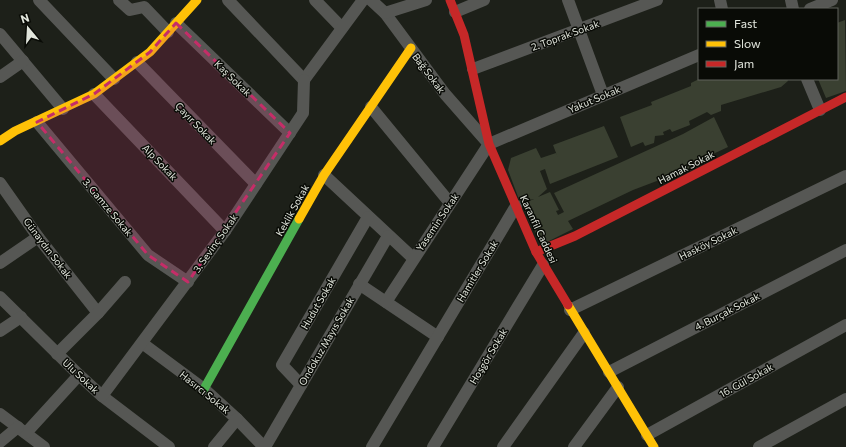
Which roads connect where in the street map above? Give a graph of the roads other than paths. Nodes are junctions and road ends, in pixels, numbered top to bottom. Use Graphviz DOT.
graph roads {
  1 [pos="39,0"];
  2 [pos="119,0"];
  3 [pos="197,0"];
  4 [pos="228,0"];
  5 [pos="315,0"];
  6 [pos="363,0"];
  7 [pos="371,0"];
  8 [pos="426,0"];
  9 [pos="450,0"];
  10 [pos="484,0"];
  11 [pos="568,0"];
  12 [pos="657,0"];
  13 [pos="832,0"];
  14 [pos="812,8"];
  15 [pos="455,12"];
  16 [pos="385,13"];
  17 [pos="176,22"];
  18 [pos="342,28"];
  19 [pos="579,30"];
  20 [pos="168,32"];
  21 [pos="0,34"];
  22 [pos="411,48"];
  23 [pos="698,55"];
  24 [pos="23,61"];
  25 [pos="137,62"];
  26 [pos="473,69"];
  27 [pos="0,77"];
  28 [pos="114,79"];
  29 [pos="304,80"];
  30 [pos="806,80"];
  31 [pos="94,94"];
  32 [pos="603,94"];
  33 [pos="846,97"];
  34 [pos="371,107"];
  35 [pos="63,109"];
  36 [pos="820,110"];
  37 [pos="37,122"];
  38 [pos="290,133"];
  39 [pos="0,141"];
  40 [pos="489,144"];
  41 [pos="324,175"];
  42 [pos="846,176"];
  43 [pos="256,184"];
  44 [pos="1,187"];
  45 [pos="450,203"];
  46 [pos="516,206"];
  47 [pos="368,217"];
  48 [pos="225,231"];
  49 [pos="388,236"];
  50 [pos="38,237"];
  51 [pos="846,250"];
  52 [pos="536,252"];
  53 [pos="413,258"];
  54 [pos="0,263"];
  55 [pos="543,265"];
  56 [pos="125,282"];
  57 [pos="188,282"];
  58 [pos="359,284"];
  59 [pos="0,297"];
  60 [pos="386,302"];
  61 [pos="570,310"];
  62 [pos="98,313"];
  63 [pos="21,317"];
  64 [pos="846,325"];
  65 [pos="0,331"];
  66 [pos="584,333"];
  67 [pos="438,336"];
  68 [pos="142,343"];
  69 [pos="57,354"];
  70 [pos="609,372"];
  71 [pos="79,376"];
  72 [pos="301,385"];
  73 [pos="618,387"];
  74 [pos="204,389"];
  75 [pos="102,396"];
  76 [pos="846,399"];
  77 [pos="0,414"];
  78 [pos="237,419"];
  79 [pos="22,430"];
  80 [pos="645,438"];
  81 [pos="0,442"];
  82 [pos="44,447"];
  83 [pos="169,447"];
  84 [pos="214,447"];
  85 [pos="265,447"];
  86 [pos="372,447"];
  87 [pos="433,447"];
  88 [pos="503,447"];
  89 [pos="574,447"];
  90 [pos="654,447"];
  91 [pos="759,447"];
  1 -- 28 [label="street"];
  2 -- 20 [label="street"];
  3 -- 17 [label="street"];
  4 -- 29 [label="street"];
  5 -- 18 [label="street"];
  6 -- 18 [label="street"];
  7 -- 16 [label="street, Bağ Sokak"];
  8 -- 16 [label="street"];
  9 -- 15 [label="street, Karanfil Caddesi"];
  10 -- 15 [label="street"];
  11 -- 19 [label="street"];
  12 -- 19 [label="street, 2. Toprak Sokak"];
  13 -- 14 [label="street"];
  15 -- 26 [label="street, Karanfil Caddesi"];
  16 -- 22 [label="street, Bağ Sokak"];
  17 -- 20 [label="street"];
  17 -- 38 [label="street, Kaş Sokak"];
  18 -- 29 [label="street"];
  19 -- 26 [label="street, 2. Toprak Sokak"];
  19 -- 32 [label="street"];
  20 -- 25 [label="street"];
  21 -- 24 [label="street"];
  22 -- 34 [label="street, Keklik Sokak"];
  22 -- 40 [label="street, Bağ Sokak"];
  23 -- 32 [label="street, Yakut Sokak"];
  24 -- 27 [label="street"];
  24 -- 35 [label="street"];
  25 -- 28 [label="street"];
  25 -- 43 [label="street, Çayır Sokak"];
  26 -- 40 [label="street, Karanfil Caddesi"];
  28 -- 31 [label="street"];
  29 -- 38 [label="street, 3. Sevinç Sokak"];
  30 -- 36 [label="street"];
  31 -- 35 [label="street"];
  31 -- 48 [label="street, Alp Sokak"];
  32 -- 40 [label="street, Yakut Sokak"];
  33 -- 36 [label="street, Hamak Sokak"];
  34 -- 41 [label="street, Keklik Sokak"];
  34 -- 45 [label="street"];
  35 -- 37 [label="street"];
  36 -- 52 [label="street, Hamak Sokak"];
  37 -- 39 [label="street"];
  37 -- 57 [label="street, 3. Gamze Sokak"];
  38 -- 43 [label="street, 3. Sevinç Sokak"];
  40 -- 45 [label="street, Yasemin Sokak"];
  40 -- 46 [label="street, Karanfil Caddesi"];
  41 -- 47 [label="street"];
  41 -- 74 [label="street, Keklik Sokak"];
  42 -- 61 [label="street, Hasköy Sokak"];
  43 -- 48 [label="street, 3. Sevinç Sokak"];
  44 -- 50 [label="street, Günaydın Sokak"];
  45 -- 53 [label="street, Yasemin Sokak"];
  46 -- 52 [label="street, Karanfil Caddesi"];
  46 -- 67 [label="street, Hamitler Sokak"];
  47 -- 49 [label="street"];
  47 -- 72 [label="street, Hudut Sokak"];
  48 -- 57 [label="street, 3. Sevinç Sokak"];
  49 -- 53 [label="street"];
  49 -- 58 [label="street, Ondokuz Mayıs Sokak"];
  50 -- 54 [label="street"];
  50 -- 62 [label="street, Günaydın Sokak"];
  51 -- 70 [label="street, 4. Burçak Sokak"];
  52 -- 55 [label="street, Karanfil Caddesi"];
  53 -- 60 [label="street, Yasemin Sokak"];
  55 -- 61 [label="street, Karanfil Caddesi"];
  55 -- 87 [label="street, Hoşgör Sokak"];
  56 -- 62 [label="street"];
  57 -- 68 [label="street, 3. Sevinç Sokak"];
  58 -- 60 [label="street"];
  58 -- 72 [label="street, Ondokuz Mayıs Sokak"];
  59 -- 63 [label="street, Ulu Sokak"];
  60 -- 67 [label="street"];
  61 -- 66 [label="street, Karanfil Caddesi"];
  62 -- 69 [label="street"];
  63 -- 65 [label="street"];
  63 -- 69 [label="street, Ulu Sokak"];
  64 -- 80 [label="street, 16. Gül Sokak"];
  66 -- 70 [label="street, Karanfil Caddesi"];
  66 -- 88 [label="street"];
  67 -- 86 [label="street, Hamitler Sokak"];
  68 -- 74 [label="street, Hasırcı Sokak"];
  68 -- 75 [label="street, 3. Sevinç Sokak"];
  69 -- 71 [label="street, Ulu Sokak"];
  70 -- 73 [label="street, Karanfil Caddesi"];
  71 -- 75 [label="street, Ulu Sokak"];
  71 -- 79 [label="street"];
  72 -- 85 [label="street, Ondokuz Mayıs Sokak"];
  73 -- 80 [label="street, Karanfil Caddesi"];
  73 -- 89 [label="street"];
  74 -- 78 [label="street, Hasırcı Sokak"];
  75 -- 83 [label="street, Ulu Sokak"];
  76 -- 91 [label="street"];
  77 -- 79 [label="street"];
  78 -- 84 [label="street"];
  78 -- 85 [label="street, Hasırcı Sokak"];
  79 -- 81 [label="street"];
  79 -- 82 [label="street"];
  80 -- 90 [label="street, Karanfil Caddesi"];
}
